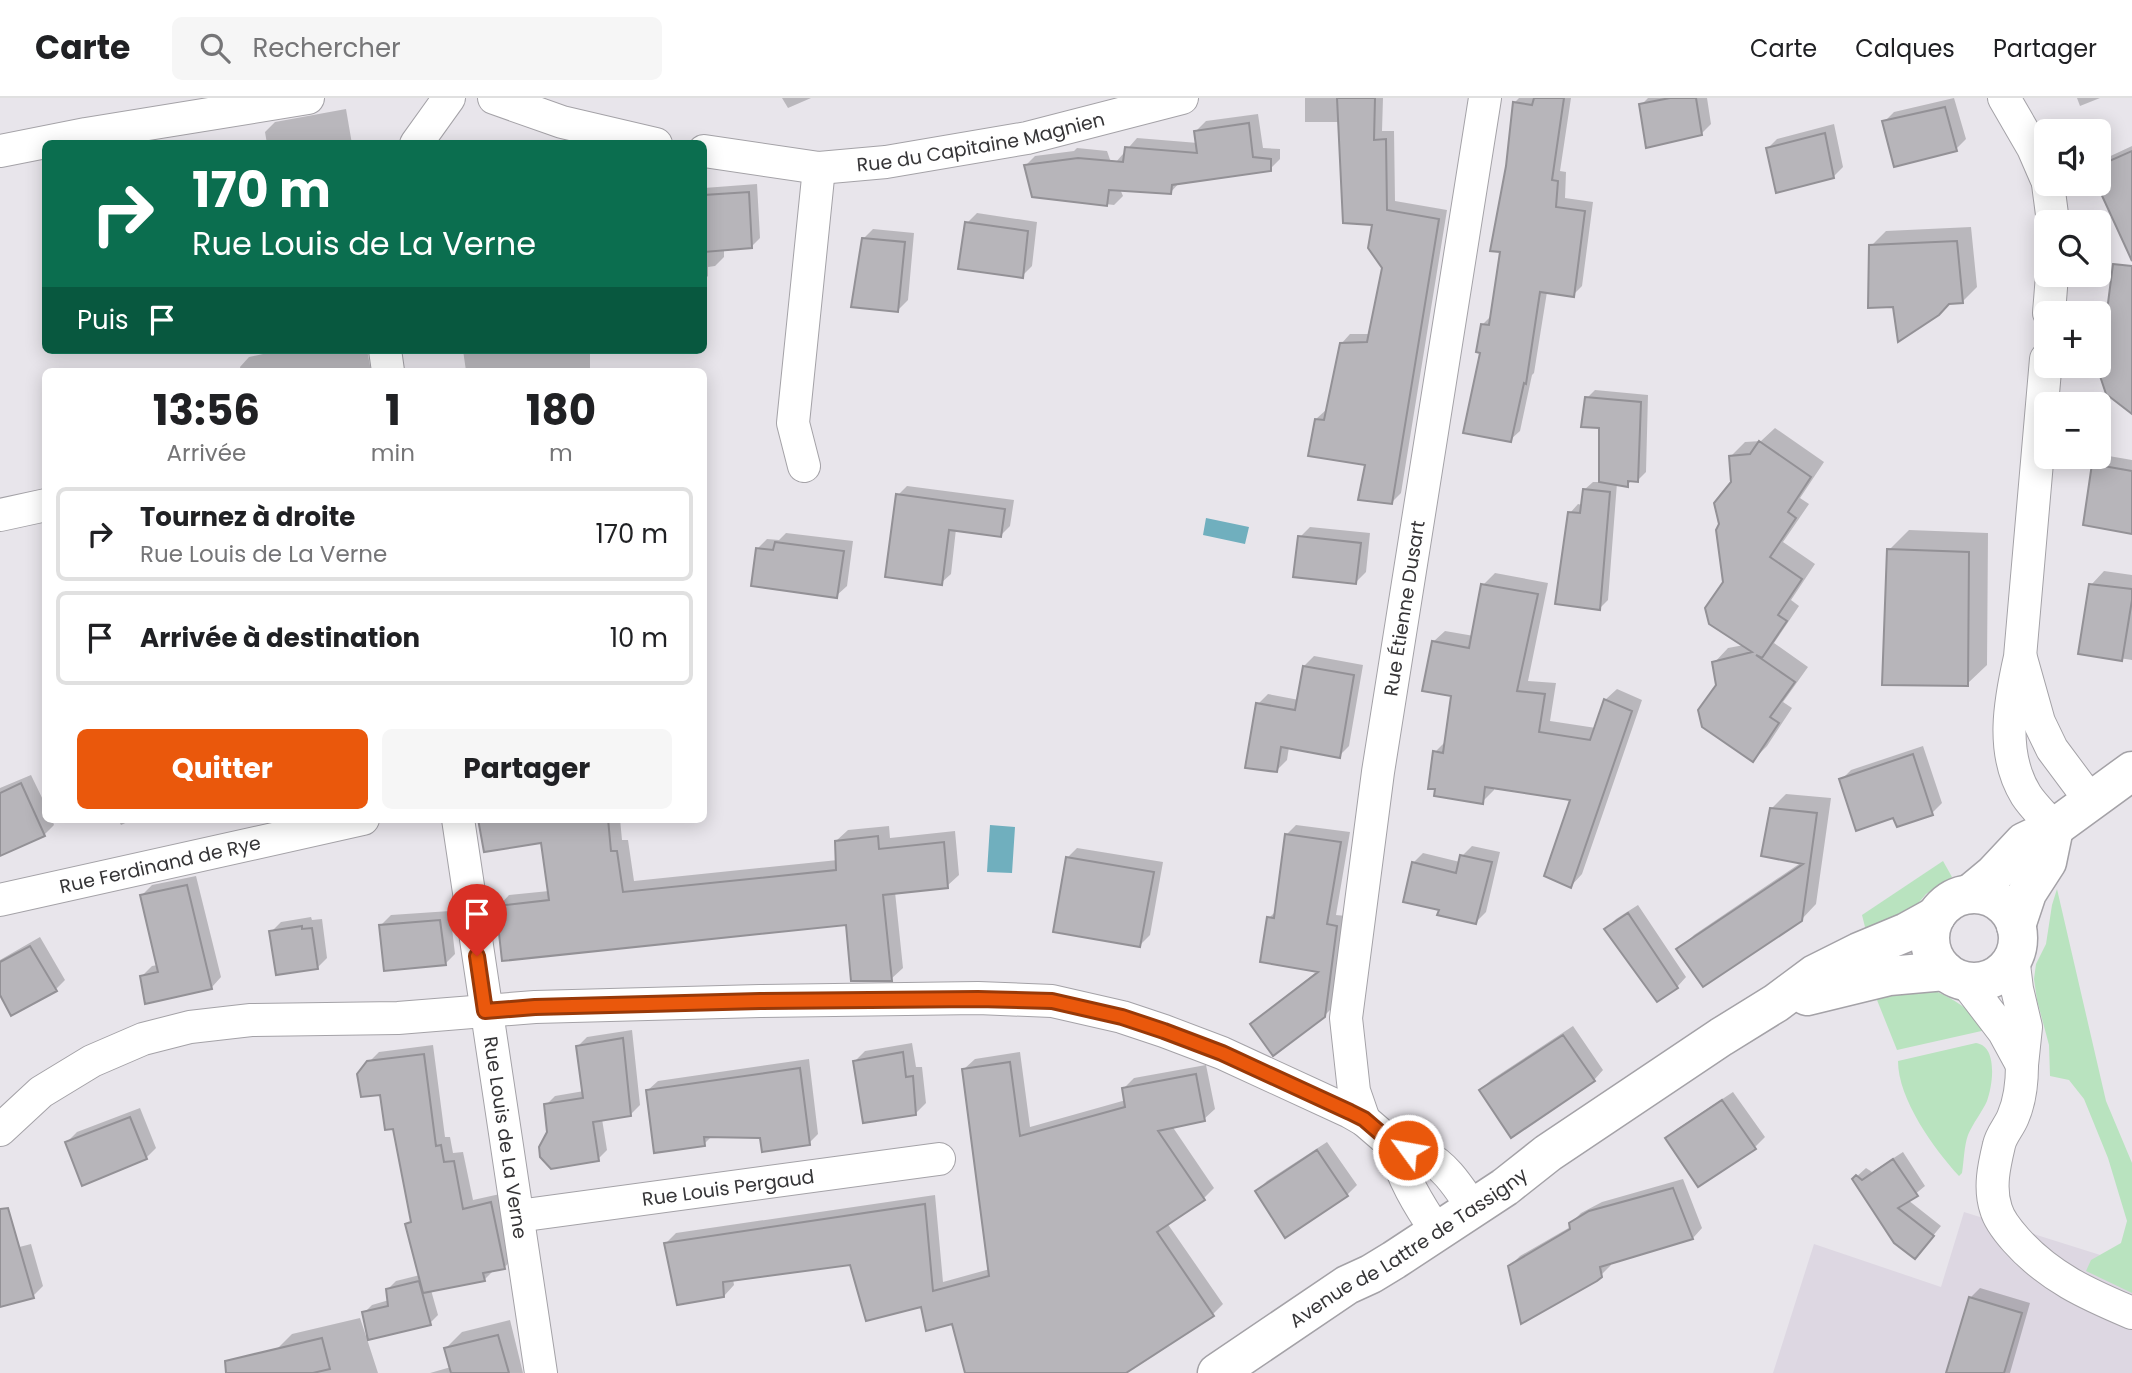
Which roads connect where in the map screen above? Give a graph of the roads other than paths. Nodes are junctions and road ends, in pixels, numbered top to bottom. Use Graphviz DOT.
graph roads {
  1 [pos="308,98"];
  2 [pos="449,98"];
  3 [pos="494,98"];
  4 [pos="1182,98"];
  5 [pos="1485,98"];
  6 [pos="2004,98"];
  7 [pos="56,140"];
  8 [pos="419,140"];
  9 [pos="639,140"];
  10 [pos="42,143"];
  11 [pos="2034,150"];
  12 [pos="0,151"];
  13 [pos="707,151"];
  14 [pos="819,168"];
  15 [pos="2044,378"];
  16 [pos="804,466"];
  17 [pos="42,506"];
  18 [pos="0,515"];
  19 [pos="2020,657"];
  20 [pos="2132,771"];
  21 [pos="2090,800"];
  22 [pos="345,823"];
  23 [pos="459,823"];
  24 [pos="2054,828"];
  25 [pos="1970,894"];
  26 [pos="0,900"];
  27 [pos="1936,916"];
  28 [pos="2015,942"];
  29 [pos="1955,976"];
  30 [pos="1776,1003"];
  31 [pos="485,1011"];
  32 [pos="2022,1065"];
  33 [pos="1364,1119"];
  34 [pos="0,1130"];
  35 [pos="1393,1144"];
  36 [pos="939,1159"];
  37 [pos="1472,1208"];
  38 [pos="518,1216"];
  39 [pos="1437,1232"];
  40 [pos="2132,1313"];
  41 [pos="541,1373"];
  42 [pos="1217,1373"];
  1 -- 7 [label="street"];
  2 -- 8 [label="street"];
  3 -- 9 [label="street"];
  4 -- 14 [label="street, Rue du Capitaine Magnien"];
  5 -- 33 [label="street, Rue Étienne Dusart"];
  6 -- 11 [label="street"];
  10 -- 12 [label="street"];
  13 -- 14 [label="street, Rue du Capitaine Magnien"];
  14 -- 16 [label="street"];
  15 -- 19 [label="street"];
  17 -- 18 [label="street"];
  19 -- 21 [label="street"];
  19 -- 24 [label="street"];
  20 -- 21 [label="main road"];
  21 -- 24 [label="main road"];
  22 -- 26 [label="street, Rue Ferdinand de Rye"];
  23 -- 31 [label="street, Rue Louis de La Verne"];
  24 -- 25 [label="main road"];
  24 -- 28 [label="main road"];
  25 -- 27 [label="main road"];
  25 -- 28 [label="main road"];
  27 -- 29 [label="main road"];
  27 -- 30 [label="main road"];
  28 -- 29 [label="main road"];
  28 -- 32 [label="street"];
  29 -- 30 [label="main road"];
  29 -- 32 [label="street"];
  30 -- 37 [label="main road, Avenue de Lattre de Tassigny"];
  31 -- 33 [label="street"];
  31 -- 34 [label="street"];
  31 -- 38 [label="street, Rue Louis de La Verne"];
  32 -- 40 [label="street"];
  33 -- 35 [label="street"];
  35 -- 37 [label="street"];
  35 -- 39 [label="street"];
  36 -- 38 [label="street, Rue Louis Pergaud"];
  37 -- 39 [label="main road, Avenue de Lattre de Tassigny"];
  38 -- 41 [label="street, Rue Louis de La Verne"];
  39 -- 42 [label="main road, Avenue de Lattre de Tassigny"];
}
